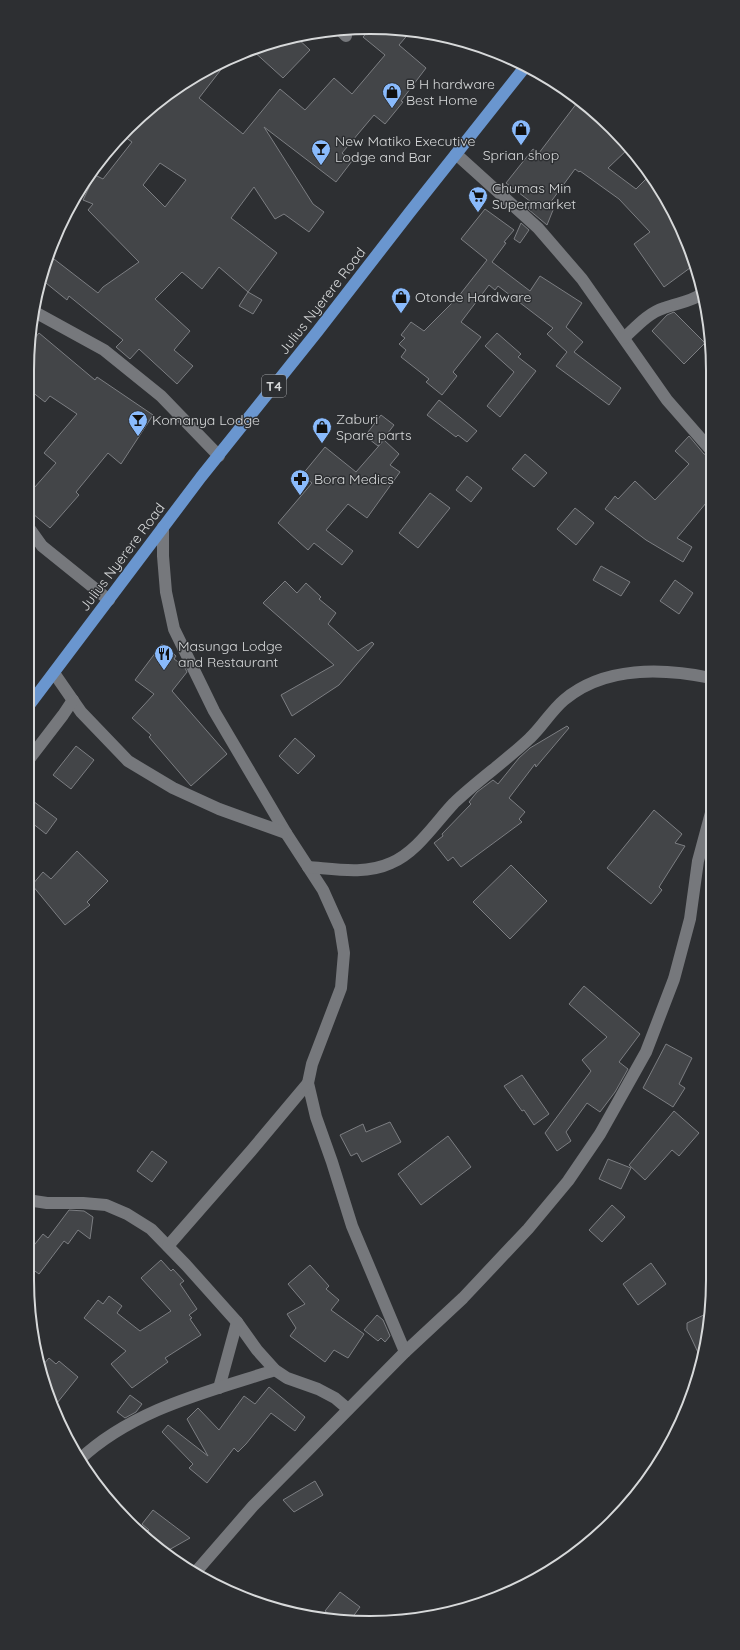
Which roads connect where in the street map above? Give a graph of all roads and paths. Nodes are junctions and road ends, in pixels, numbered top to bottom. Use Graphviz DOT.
graph roads {
  1 [pos="522,71"];
  2 [pos="456,154"];
  3 [pos="698,297"];
  4 [pos="39,314"];
  5 [pos="624,338"];
  6 [pos="706,444"];
  7 [pos="219,456"];
  8 [pos="164,527"];
  9 [pos="34,535"];
  10 [pos="109,600"];
  11 [pos="54,672"];
  12 [pos="706,677"];
  13 [pos="34,699"];
  14 [pos="73,700"];
  15 [pos="34,753"];
  16 [pos="706,831"];
  17 [pos="286,833"];
  18 [pos="308,867"];
  19 [pos="308,1083"];
  20 [pos="34,1201"];
  21 [pos="168,1246"];
  22 [pos="237,1322"];
  23 [pos="405,1352"];
  24 [pos="275,1370"];
  25 [pos="219,1388"];
  26 [pos="348,1409"];
  27 [pos="84,1456"];
  28 [pos="199,1569"];
  1 -- 2 [label="highway, Julius Nyerere Road / T4"];
  2 -- 5 [label="street"];
  2 -- 7 [label="highway, Julius Nyerere Road / T4"];
  3 -- 5 [label="street"];
  4 -- 7 [label="street"];
  5 -- 6 [label="street"];
  7 -- 8 [label="highway, Julius Nyerere Road / T4"];
  8 -- 10 [label="highway, Julius Nyerere Road / T4"];
  8 -- 17 [label="street"];
  9 -- 10 [label="street"];
  10 -- 11 [label="highway, Julius Nyerere Road / T4"];
  11 -- 13 [label="highway, Julius Nyerere Road / T4"];
  11 -- 14 [label="street"];
  12 -- 18 [label="street"];
  14 -- 15 [label="street"];
  14 -- 17 [label="street"];
  16 -- 23 [label="street"];
  17 -- 18 [label="street"];
  18 -- 19 [label="street"];
  19 -- 21 [label="street"];
  19 -- 23 [label="street"];
  20 -- 21 [label="street"];
  21 -- 22 [label="street"];
  22 -- 24 [label="street"];
  22 -- 25 [label="street"];
  23 -- 26 [label="street"];
  24 -- 25 [label="street"];
  24 -- 26 [label="street"];
  25 -- 27 [label="street"];
  26 -- 28 [label="street"];
}
